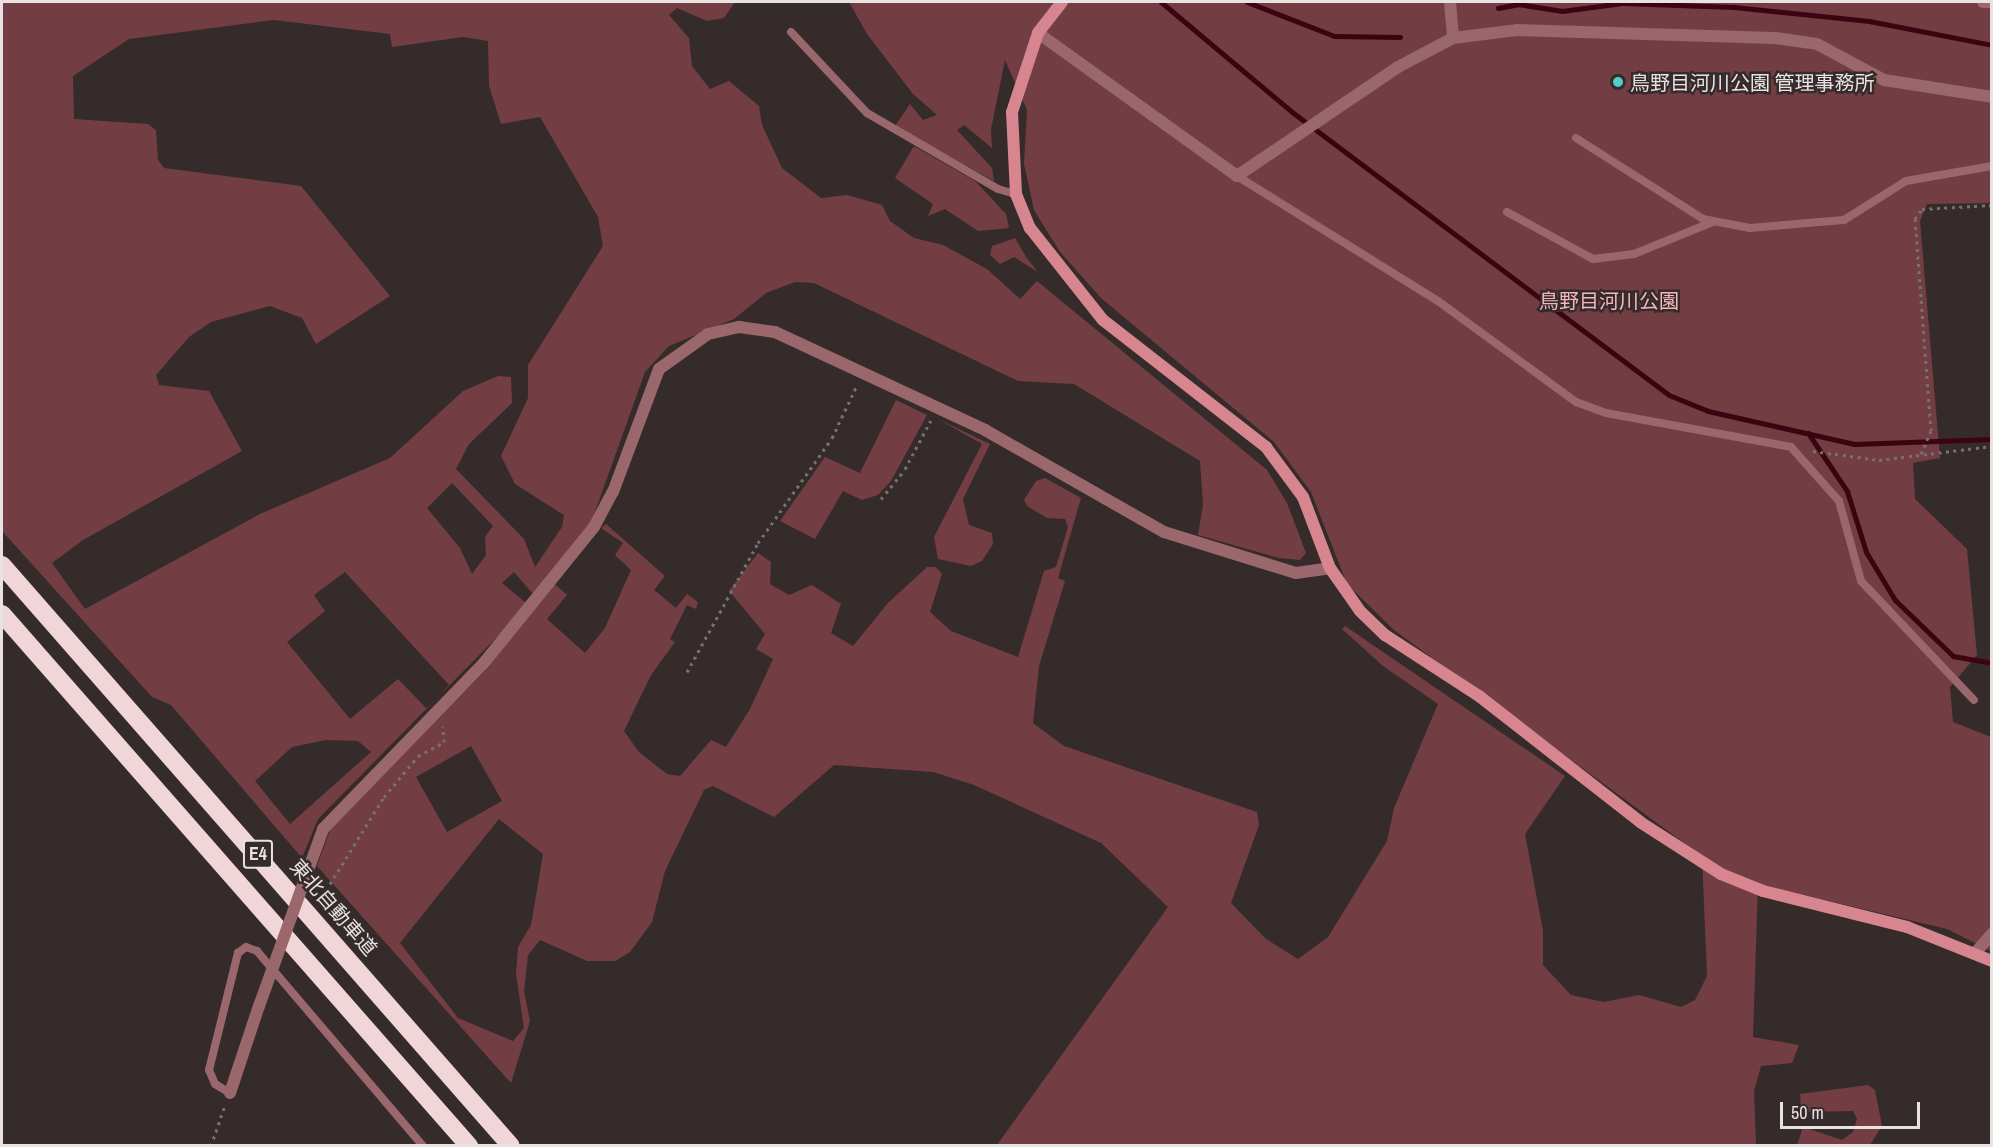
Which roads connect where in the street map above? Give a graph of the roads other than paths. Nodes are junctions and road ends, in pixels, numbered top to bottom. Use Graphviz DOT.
graph roads {
  1 [pos="1062,2"];
  2 [pos="1450,2"];
  3 [pos="1983,2"];
  4 [pos="1992,2"];
  5 [pos="791,32"];
  6 [pos="1038,33"];
  7 [pos="1453,38"];
  8 [pos="1992,98"];
  9 [pos="1576,138"];
  10 [pos="1992,166"];
  11 [pos="1237,176"];
  12 [pos="1016,194"];
  13 [pos="1507,212"];
  14 [pos="1713,222"];
  15 [pos="2,565"];
  16 [pos="1330,568"];
  17 [pos="2,614"];
  18 [pos="1974,700"];
  19 [pos="1992,934"];
  20 [pos="1977,951"];
  21 [pos="1992,961"];
  22 [pos="230,1093"];
  23 [pos="423,1146"];
  24 [pos="469,1146"];
  25 [pos="511,1146"];
  1 -- 6 [label="street"];
  2 -- 7 [label="street"];
  3 -- 4 [label="street"];
  5 -- 12 [label="lane"];
  6 -- 11 [label="street"];
  6 -- 12 [label="street"];
  7 -- 8 [label="street"];
  7 -- 11 [label="street"];
  9 -- 14 [label="lane"];
  10 -- 14 [label="lane"];
  11 -- 18 [label="lane"];
  12 -- 16 [label="street"];
  13 -- 14 [label="lane"];
  15 -- 25 [label="highway, 東北自動車道 / E4"];
  16 -- 20 [label="street"];
  16 -- 22 [label="street, bridge"];
  17 -- 24 [label="highway, E4"];
  19 -- 20 [label="street"];
  20 -- 21 [label="street"];
  22 -- 23 [label="lane"];
}
